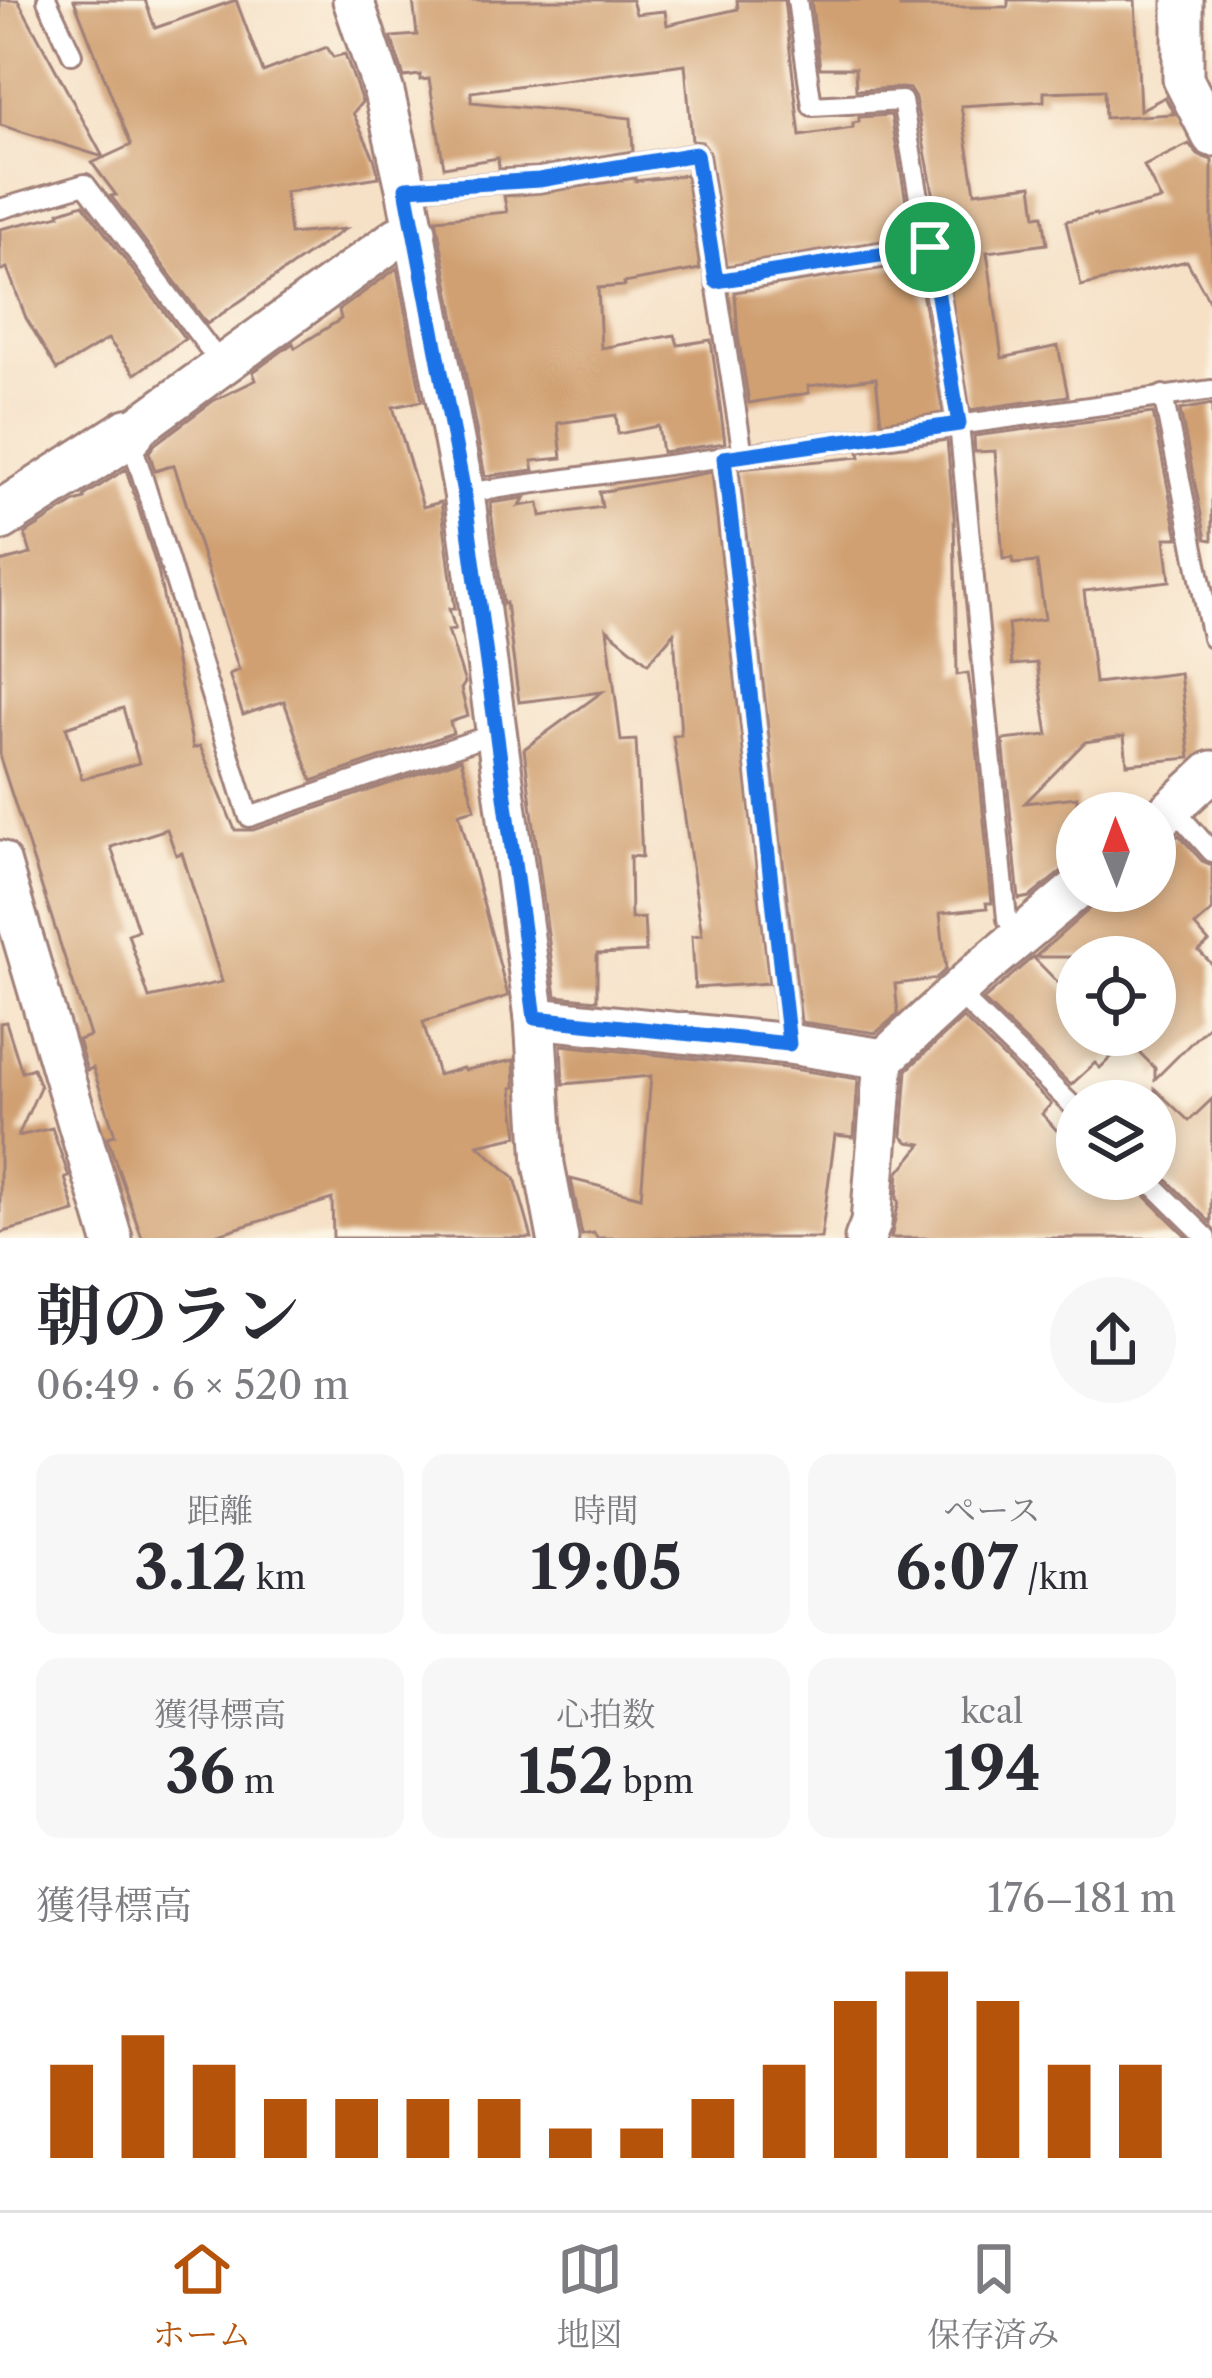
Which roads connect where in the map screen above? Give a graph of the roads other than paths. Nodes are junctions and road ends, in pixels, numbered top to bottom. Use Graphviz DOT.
graph roads {
  1 [pos="47,0"];
  2 [pos="353,0"];
  3 [pos="797,0"];
  4 [pos="1183,0"];
  5 [pos="72,54"];
  6 [pos="1212,136"];
  7 [pos="406,188"];
  8 [pos="0,209"];
  9 [pos="416,231"];
  10 [pos="930,247"];
  11 [pos="716,281"];
  12 [pos="221,364"];
  13 [pos="1212,390"];
  14 [pos="1163,395"];
  15 [pos="959,424"];
  16 [pos="129,433"];
  17 [pos="734,456"];
  18 [pos="464,493"];
  19 [pos="0,516"];
  20 [pos="1212,638"];
  21 [pos="496,733"];
  22 [pos="1212,770"];
  23 [pos="1176,804"];
  24 [pos="1176,825"];
  25 [pos="1212,852"];
  26 [pos="0,861"];
  27 [pos="1056,907"];
  28 [pos="1020,937"];
  29 [pos="956,992"];
  30 [pos="535,1018"];
  31 [pos="789,1044"];
  32 [pos="884,1059"];
  33 [pos="1056,1090"];
  34 [pos="1168,1200"];
  35 [pos="112,1238"];
  36 [pos="558,1238"];
  37 [pos="865,1238"];
  38 [pos="1207,1238"];
  1 -- 5 [label="lane"];
  2 -- 7 [label="street"];
  3 -- 10 [label="lane"];
  4 -- 6 [label="street"];
  7 -- 9 [label="street"];
  7 -- 11 [label="lane"];
  8 -- 12 [label="lane"];
  9 -- 12 [label="street"];
  9 -- 18 [label="street"];
  10 -- 11 [label="lane"];
  10 -- 15 [label="lane"];
  11 -- 17 [label="lane"];
  12 -- 16 [label="street"];
  13 -- 14 [label="lane"];
  14 -- 15 [label="lane"];
  14 -- 20 [label="lane"];
  15 -- 17 [label="lane"];
  15 -- 28 [label="lane"];
  16 -- 19 [label="street"];
  16 -- 21 [label="lane"];
  17 -- 18 [label="lane"];
  17 -- 31 [label="lane"];
  18 -- 21 [label="street"];
  21 -- 30 [label="street"];
  22 -- 23 [label="street"];
  24 -- 25 [label="lane"];
  26 -- 35 [label="street"];
  27 -- 28 [label="street"];
  28 -- 29 [label="street"];
  29 -- 32 [label="street"];
  29 -- 33 [label="lane"];
  30 -- 31 [label="street"];
  30 -- 36 [label="street"];
  31 -- 32 [label="street"];
  32 -- 37 [label="street"];
  34 -- 38 [label="lane"];
}
